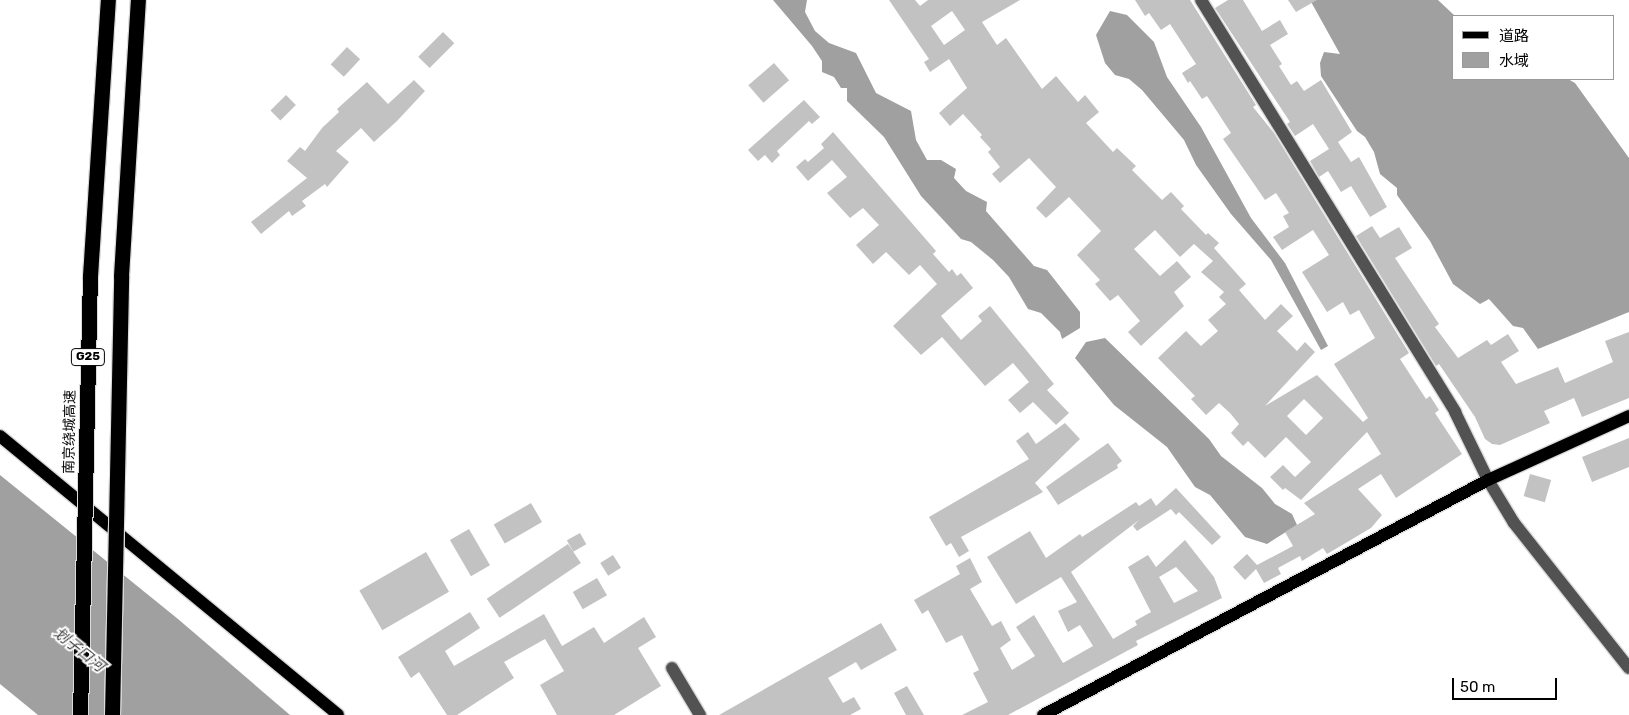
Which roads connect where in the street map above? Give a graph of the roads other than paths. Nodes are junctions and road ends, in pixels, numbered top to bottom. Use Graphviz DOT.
graph roads {
  1 [pos="108,0"];
  2 [pos="138,0"];
  3 [pos="1201,0"];
  4 [pos="1629,416"];
  5 [pos="0,436"];
  6 [pos="1488,480"];
  7 [pos="672,668"];
  8 [pos="1629,668"];
  9 [pos="80,715"];
  10 [pos="112,715"];
  11 [pos="338,715"];
  12 [pos="700,715"];
  13 [pos="1043,715"];
  1 -- 9 [label="highway, 南京绕城高速 / G25, bridge"];
  2 -- 10 [label="highway, G25, bridge"];
  3 -- 6 [label="street"];
  4 -- 6 [label="main road"];
  5 -- 11 [label="main road"];
  6 -- 8 [label="street"];
  6 -- 13 [label="main road"];
  7 -- 12 [label="street"];
}
